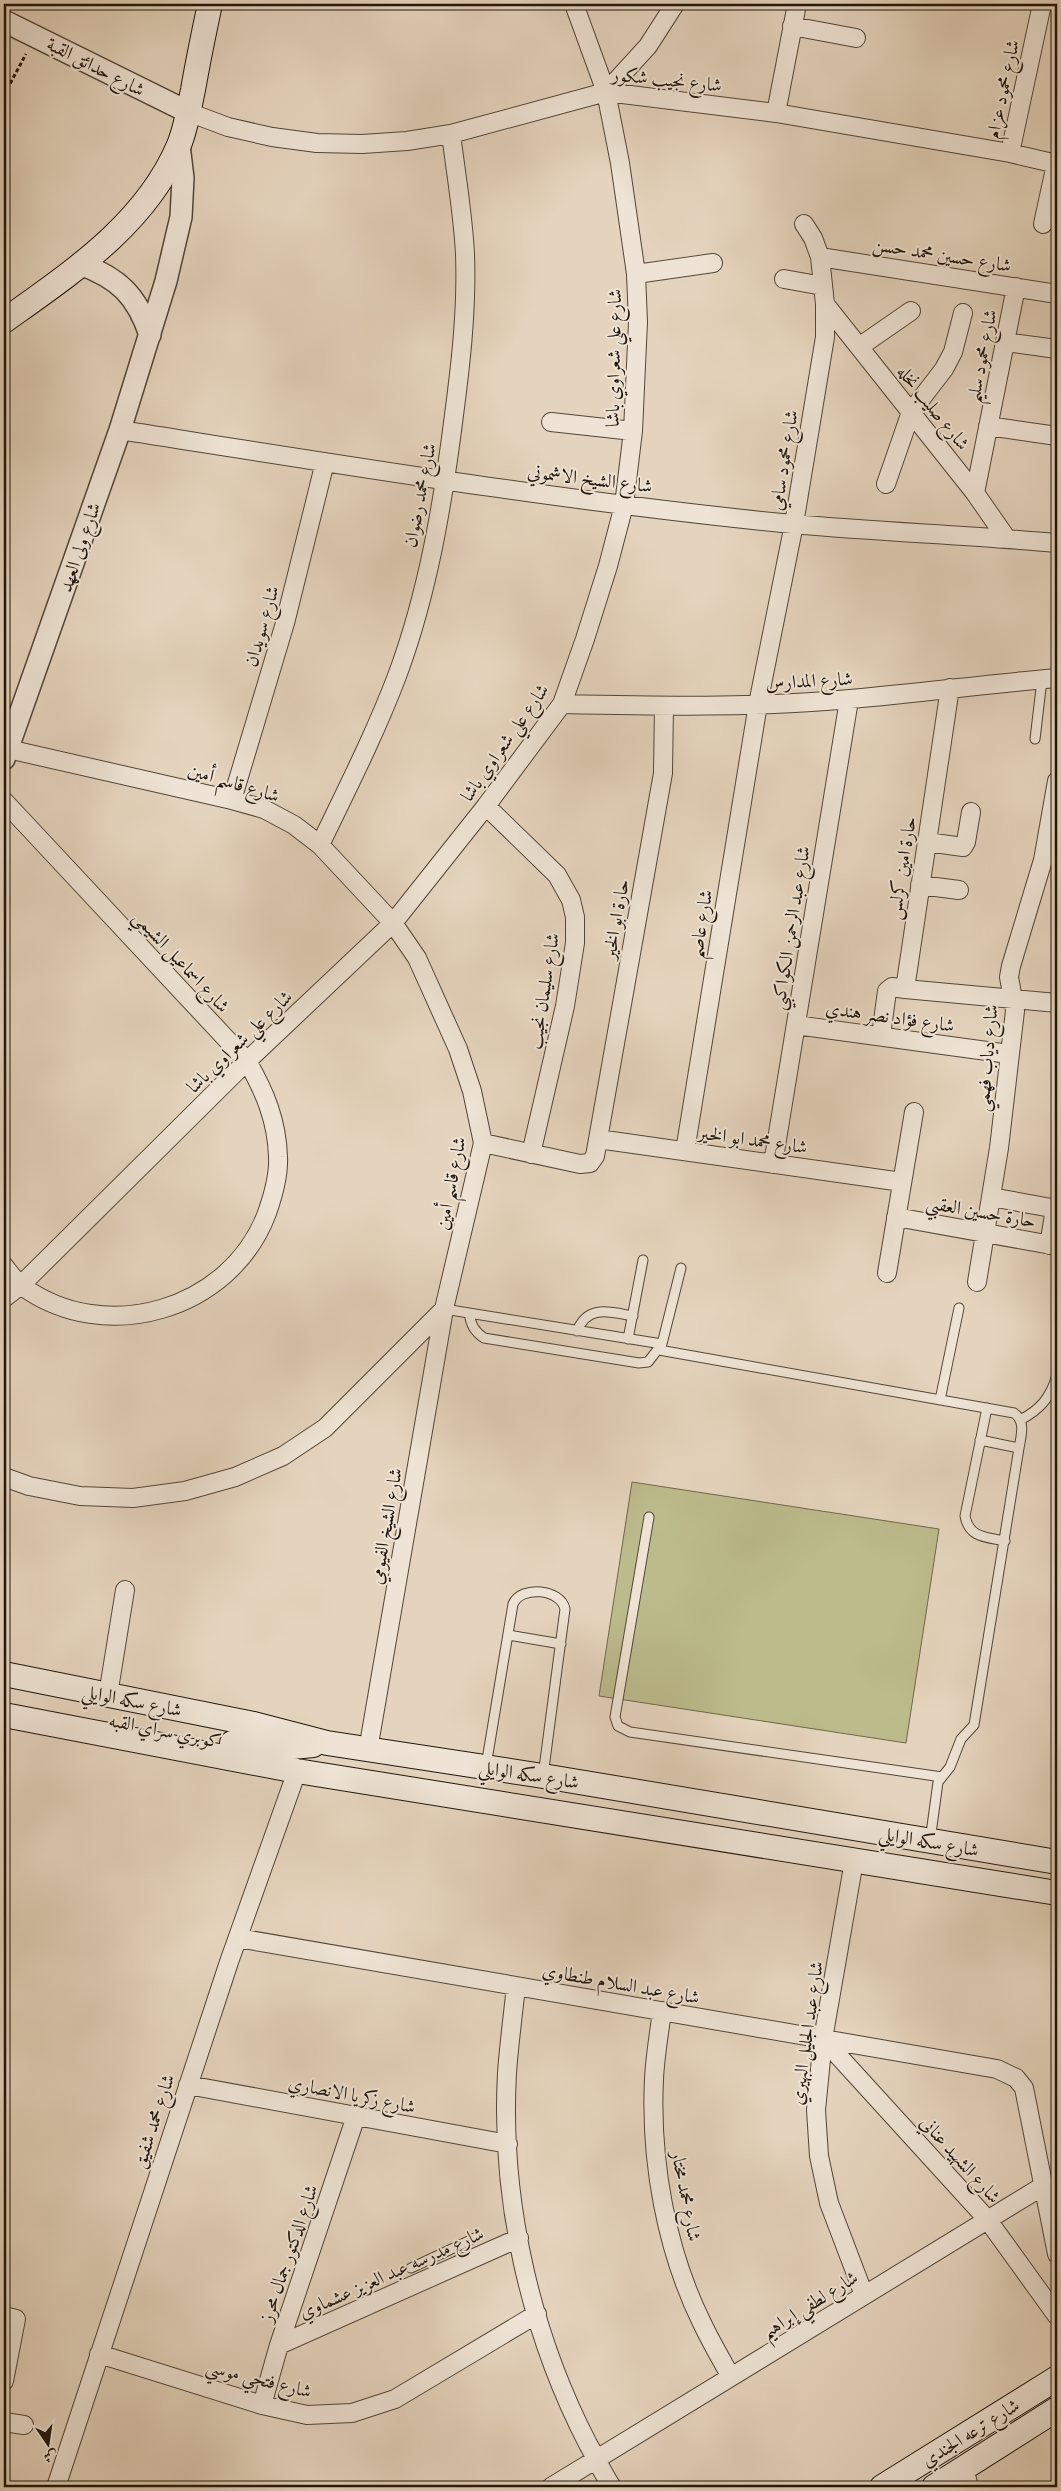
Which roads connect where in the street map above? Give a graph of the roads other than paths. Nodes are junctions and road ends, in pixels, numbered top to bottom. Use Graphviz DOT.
graph roads {
  1 [pos="210,4"];
  2 [pos="574,4"];
  3 [pos="675,4"];
  4 [pos="796,4"];
  5 [pos="1042,4"];
  6 [pos="4,21"];
  7 [pos="792,26"];
  8 [pos="856,38"];
  9 [pos="606,92"];
  10 [pos="188,112"];
  11 [pos="776,113"];
  12 [pos="451,134"];
  13 [pos="179,145"];
  14 [pos="1010,153"];
  15 [pos="1056,164"];
  16 [pos="804,224"];
  17 [pos="1043,224"];
  18 [pos="820,257"];
  19 [pos="713,263"];
  20 [pos="80,264"];
  21 [pos="636,274"];
  22 [pos="784,279"];
  23 [pos="823,286"];
  24 [pos="1016,287"];
  25 [pos="1057,294"];
  26 [pos="825,304"];
  27 [pos="911,311"];
  28 [pos="963,313"];
  29 [pos="4,321"];
  30 [pos="150,334"];
  31 [pos="1005,342"];
  32 [pos="859,347"];
  33 [pos="1057,349"];
  34 [pos="911,412"];
  35 [pos="550,422"];
  36 [pos="988,426"];
  37 [pos="120,430"];
  38 [pos="633,431"];
  39 [pos="1057,436"];
  40 [pos="326,462"];
  41 [pos="446,481"];
  42 [pos="886,484"];
  43 [pos="975,493"];
  44 [pos="624,505"];
  45 [pos="794,524"];
  46 [pos="1007,538"];
  47 [pos="1057,543"];
  48 [pos="1050,679"];
  49 [pos="950,688"];
  50 [pos="849,700"];
  51 [pos="562,704"];
  52 [pos="758,704"];
  53 [pos="664,706"];
  54 [pos="1035,739"];
  55 [pos="6,754"];
  56 [pos="1057,781"];
  57 [pos="232,800"];
  58 [pos="4,801"];
  59 [pos="486,806"];
  60 [pos="971,812"];
  61 [pos="927,842"];
  62 [pos="320,845"];
  63 [pos="920,885"];
  64 [pos="959,890"];
  65 [pos="393,923"];
  66 [pos="905,988"];
  67 [pos="1014,1000"];
  68 [pos="1057,1003"];
  69 [pos="796,1024"];
  70 [pos="881,1036"];
  71 [pos="1009,1054"];
  72 [pos="247,1062"];
  73 [pos="914,1112"];
  74 [pos="598,1139"];
  75 [pos="483,1143"];
  76 [pos="685,1151"];
  77 [pos="532,1154"];
  78 [pos="773,1164"];
  79 [pos="902,1182"];
  80 [pos="991,1197"];
  81 [pos="1056,1209"];
  82 [pos="896,1217"];
  83 [pos="985,1233"];
  84 [pos="1053,1246"];
  85 [pos="643,1260"];
  86 [pos="4,1266"];
  87 [pos="681,1268"];
  88 [pos="887,1273"];
  89 [pos="977,1282"];
  90 [pos="20,1285"];
  91 [pos="4,1298"];
  92 [pos="959,1308"];
  93 [pos="444,1309"];
  94 [pos="469,1313"];
  95 [pos="633,1316"];
  96 [pos="577,1331"];
  97 [pos="628,1339"];
  98 [pos="660,1347"];
  99 [pos="1057,1376"];
  100 [pos="940,1400"];
  101 [pos="987,1408"];
  102 [pos="1020,1420"];
  103 [pos="980,1440"];
  104 [pos="1019,1448"];
  105 [pos="4,1477"];
  106 [pos="649,1517"];
  107 [pos="1005,1541"];
  108 [pos="125,1590"];
  109 [pos="508,1635"];
  110 [pos="561,1644"];
  111 [pos="4,1674"];
  112 [pos="108,1695"];
  113 [pos="4,1698"];
  114 [pos="4,1715"];
  115 [pos="327,1743"];
  116 [pos="368,1750"];
  117 [pos="486,1768"];
  118 [pos="297,1771"];
  119 [pos="543,1776"];
  120 [pos="942,1777"];
  121 [pos="930,1841"];
  122 [pos="854,1861"];
  123 [pos="1057,1862"];
  124 [pos="1057,1893"];
  125 [pos="238,1938"];
  126 [pos="516,1986"];
  127 [pos="662,2011"];
  128 [pos="823,2039"];
  129 [pos="188,2085"];
  130 [pos="356,2116"];
  131 [pos="508,2144"];
  132 [pos="1043,2186"];
  133 [pos="988,2219"];
  134 [pos="477,2237"];
  135 [pos="519,2238"];
  136 [pos="461,2244"];
  137 [pos="1057,2254"];
  138 [pos="468,2261"];
  139 [pos="411,2268"];
  140 [pos="864,2295"];
  141 [pos="537,2314"];
  142 [pos="4,2316"];
  143 [pos="1057,2316"];
  144 [pos="279,2345"];
  145 [pos="99,2354"];
  146 [pos="731,2377"];
  147 [pos="1057,2378"];
  148 [pos="4,2381"];
  149 [pos="262,2405"];
  150 [pos="1057,2409"];
  151 [pos="4,2422"];
  152 [pos="24,2425"];
  153 [pos="596,2459"];
  154 [pos="966,2478"];
  155 [pos="56,2487"];
  156 [pos="551,2487"];
  157 [pos="612,2487"];
  158 [pos="882,2487"];
  159 [pos="934,2487"];
  1 -- 10 [label="main road"];
  2 -- 9 [label="street, شارع علي شعراوي باشا"];
  3 -- 9 [label="street"];
  4 -- 7 [label="street"];
  5 -- 14 [label="street, شارع محمود عزام"];
  6 -- 10 [label="street, شارع حدائق القبة"];
  7 -- 8 [label="street"];
  7 -- 11 [label="street"];
  9 -- 11 [label="street, شارع نجيب شكور"];
  9 -- 12 [label="street, شارع نجيب شكور"];
  9 -- 21 [label="street, شارع علي شعراوي باشا"];
  10 -- 12 [label="street, شارع نجيب شكور"];
  10 -- 13 [label="main road"];
  11 -- 14 [label="street, شارع نجيب شكور"];
  12 -- 41 [label="street, شارع محمد رضوان"];
  13 -- 20 [label="main road"];
  13 -- 30 [label="street, شارع ولى العهد"];
  14 -- 15 [label="street, شارع نجيب شكور"];
  15 -- 17 [label="street"];
  16 -- 18 [label="street, شارع محمود سامي"];
  18 -- 23 [label="street, شارع محمود سامي"];
  18 -- 24 [label="street, شارع حسين محمد حسن"];
  19 -- 21 [label="street"];
  20 -- 29 [label="main road"];
  20 -- 30 [label="street"];
  21 -- 38 [label="street, شارع علي شعراوي باشا"];
  22 -- 23 [label="street"];
  23 -- 26 [label="street, شارع محمود سامي"];
  24 -- 25 [label="street, شارع حسين محمد حسن"];
  24 -- 31 [label="street, شارع محمود سليم"];
  26 -- 32 [label="street, شارع صليب نخله"];
  26 -- 45 [label="street, شارع محمود سامي"];
  27 -- 32 [label="street"];
  28 -- 34 [label="street"];
  30 -- 37 [label="street, شارع ولى العهد"];
  31 -- 33 [label="street"];
  31 -- 36 [label="street, شارع محمود سليم"];
  32 -- 34 [label="street, شارع صليب نخله"];
  34 -- 42 [label="street"];
  34 -- 43 [label="street, شارع صليب نخله"];
  35 -- 38 [label="street"];
  36 -- 39 [label="street"];
  36 -- 43 [label="street, شارع محمود سليم"];
  37 -- 40 [label="street, شارع الشيخ الاشموني"];
  37 -- 55 [label="street, شارع ولى العهد"];
  38 -- 44 [label="street, شارع علي شعراوي باشا"];
  40 -- 41 [label="street, شارع الشيخ الاشموني"];
  40 -- 57 [label="street, شارع سويدان"];
  41 -- 44 [label="street, شارع الشيخ الاشموني"];
  41 -- 62 [label="street, شارع محمد رضوان"];
  43 -- 46 [label="street, شارع صليب نخله"];
  44 -- 45 [label="street, شارع الشيخ الاشموني"];
  44 -- 51 [label="street, شارع علي شعراوي باشا"];
  45 -- 46 [label="street, شارع الشيخ الاشموني"];
  45 -- 52 [label="street, شارع محمود سامي"];
  46 -- 47 [label="street, شارع الشيخ الاشموني"];
  48 -- 49 [label="street, شارع المدارس"];
  48 -- 54 [label="lane"];
  49 -- 50 [label="street, شارع المدارس"];
  49 -- 61 [label="street, حارة امين كرلس"];
  50 -- 52 [label="street, شارع المدارس"];
  50 -- 69 [label="street, شارع عبد الرحمن الكواكبي"];
  51 -- 53 [label="street, شارع المدارس"];
  51 -- 59 [label="street, شارع علي شعراوي باشا"];
  52 -- 53 [label="street, شارع المدارس"];
  52 -- 76 [label="street, شارع عاصم"];
  53 -- 74 [label="street, حارة ابو الخير"];
  55 -- 57 [label="street, شارع قاسم أمين"];
  56 -- 67 [label="street, شارع دياب فهمي"];
  57 -- 62 [label="street, شارع قاسم أمين"];
  58 -- 72 [label="street, شارع اسماعيل الشيمي"];
  59 -- 65 [label="street, شارع علي شعراوي باشا"];
  59 -- 77 [label="street, شارع سليمان نجيب"];
  60 -- 61 [label="street"];
  61 -- 63 [label="street, حارة امين كرلس"];
  62 -- 65 [label="street, شارع قاسم أمين"];
  63 -- 64 [label="street"];
  63 -- 66 [label="street, حارة امين كرلس"];
  65 -- 72 [label="street, شارع علي شعراوي باشا"];
  65 -- 75 [label="street, شارع قاسم أمين"];
  66 -- 67 [label="street"];
  66 -- 70 [label="street"];
  67 -- 68 [label="street"];
  67 -- 71 [label="street, شارع دياب فهمي"];
  69 -- 70 [label="street, شارع فؤاد نصر هندي"];
  69 -- 78 [label="street, شارع عبد الرحمن الكواكبي"];
  70 -- 71 [label="street, شارع فؤاد نصر هندي"];
  71 -- 80 [label="street, شارع دياب فهمي"];
  72 -- 90 [label="street, شارع علي شعراوي باشا"];
  72 -- 90 [label="street, شارع اسماعيل الشيمي"];
  73 -- 79 [label="street"];
  74 -- 76 [label="street, شارع محمد ابو الخير"];
  74 -- 77 [label="street, حارة ابو الخير"];
  75 -- 77 [label="street"];
  75 -- 93 [label="street, شارع قاسم أمين"];
  76 -- 78 [label="street, شارع محمد ابو الخير"];
  78 -- 79 [label="street, شارع محمد ابو الخير"];
  79 -- 82 [label="street"];
  80 -- 81 [label="street"];
  80 -- 83 [label="street, شارع دياب فهمي"];
  81 -- 84 [label="street"];
  82 -- 83 [label="street, حارة حسين العقبي"];
  82 -- 88 [label="street"];
  83 -- 84 [label="street, حارة حسين العقبي"];
  83 -- 89 [label="street, شارع دياب فهمي"];
  85 -- 95 [label="lane"];
  86 -- 90 [label="street, شارع اسماعيل الشيمي"];
  87 -- 98 [label="lane"];
  90 -- 91 [label="street, شارع علي شعراوي باشا"];
  92 -- 100 [label="lane"];
  93 -- 94 [label="lane"];
  93 -- 105 [label="street"];
  93 -- 116 [label="street, شارع الشيخ الفيومي"];
  94 -- 96 [label="lane"];
  94 -- 98 [label="lane"];
  95 -- 96 [label="lane"];
  95 -- 97 [label="lane"];
  96 -- 97 [label="lane"];
  97 -- 98 [label="lane"];
  98 -- 100 [label="lane"];
  99 -- 102 [label="lane"];
  100 -- 101 [label="lane"];
  101 -- 102 [label="lane"];
  101 -- 103 [label="lane"];
  102 -- 104 [label="lane"];
  103 -- 104 [label="lane"];
  103 -- 107 [label="lane"];
  104 -- 107 [label="lane"];
  106 -- 120 [label="lane"];
  107 -- 120 [label="lane"];
  108 -- 112 [label="street"];
  109 -- 110 [label="lane"];
  109 -- 110 [label="lane"];
  109 -- 117 [label="lane"];
  110 -- 119 [label="lane"];
  111 -- 112 [label="main road, شارع سكه الوايلي"];
  112 -- 115 [label="main road, شارع سكه الوايلي"];
  113 -- 115 [label="main road, كوبري سراي القبه"];
  114 -- 118 [label="main road, شارع سكه الوايلي"];
  115 -- 116 [label="main road, شارع سكه الوايلي"];
  116 -- 117 [label="main road, شارع سكه الوايلي"];
  117 -- 119 [label="main road, شارع سكه الوايلي"];
  118 -- 122 [label="main road, شارع سكه الوايلي"];
  118 -- 125 [label="street, شارع محمد شفيق"];
  119 -- 121 [label="main road, شارع سكه الوايلي"];
  120 -- 121 [label="lane"];
  121 -- 123 [label="main road, شارع سكه الوايلي"];
  122 -- 124 [label="main road, شارع سكه الوايلي"];
  122 -- 128 [label="street, شارع عبد الجليل البهيري"];
  125 -- 126 [label="street, شارع عبد السلام طنطاوي"];
  125 -- 129 [label="street, شارع محمد شفيق"];
  126 -- 127 [label="street, شارع عبد السلام طنطاوي"];
  126 -- 131 [label="street"];
  127 -- 128 [label="street, شارع عبد السلام طنطاوي"];
  127 -- 146 [label="street, شارع محمد مختار"];
  128 -- 132 [label="street, شارع عبد السلام طنطاوي"];
  128 -- 133 [label="street, شارع الشهيد عناني"];
  128 -- 140 [label="street, شارع عبد الجليل البهيري"];
  129 -- 130 [label="street, شارع زكريا الانصاري"];
  129 -- 145 [label="street, شارع محمد شفيق"];
  130 -- 131 [label="street, شارع زكريا الانصاري"];
  130 -- 144 [label="street, شارع الدكتور جمال محرز"];
  131 -- 135 [label="street"];
  132 -- 133 [label="street, شارع لطفي إبراهيم"];
  132 -- 137 [label="street"];
  133 -- 140 [label="street, شارع لطفي إبراهيم"];
  133 -- 143 [label="street, شارع الشهيد عناني"];
  134 -- 136 [label="lane"];
  135 -- 138 [label="street, شارع مدرسه عبد العزيز عشماوي"];
  135 -- 141 [label="street"];
  136 -- 138 [label="lane"];
  136 -- 139 [label="lane"];
  138 -- 144 [label="street, شارع مدرسه عبد العزيز عشماوي"];
  140 -- 146 [label="street, شارع لطفي إبراهيم"];
  141 -- 149 [label="street, شارع فتحي موسي"];
  141 -- 153 [label="street"];
  142 -- 148 [label="street"];
  144 -- 149 [label="street, شارع الدكتور جمال محرز"];
  145 -- 149 [label="street, شارع فتحي موسي"];
  145 -- 155 [label="street, شارع محمد شفيق"];
  146 -- 153 [label="street, شارع لطفي إبراهيم"];
  147 -- 158 [label="main road, شارع ترعه الجندي"];
  150 -- 154 [label="main road, شارع ترعه الجندي"];
  151 -- 152 [label="street"];
  153 -- 156 [label="street, شارع لطفي إبراهيم"];
  153 -- 157 [label="street"];
  154 -- 159 [label="main road, شارع ترعه الجندي"];
}
